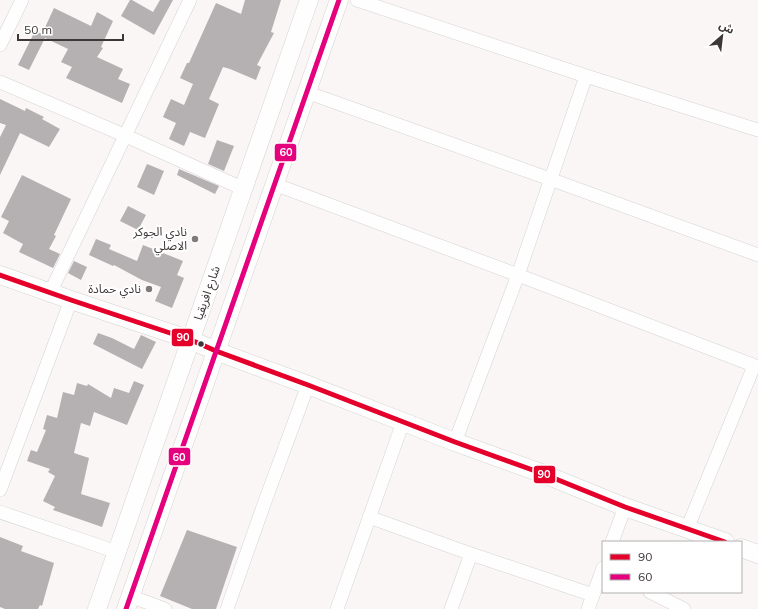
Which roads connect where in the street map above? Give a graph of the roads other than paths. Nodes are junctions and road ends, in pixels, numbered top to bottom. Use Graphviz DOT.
graph roads {
  1 [pos="22,0"];
  2 [pos="190,0"];
  3 [pos="310,0"];
  4 [pos="338,0"];
  5 [pos="357,0"];
  6 [pos="0,45"];
  7 [pos="586,76"];
  8 [pos="0,82"];
  9 [pos="306,92"];
  10 [pos="758,130"];
  11 [pos="126,136"];
  12 [pos="550,179"];
  13 [pos="274,184"];
  14 [pos="244,189"];
  15 [pos="758,255"];
  16 [pos="0,275"];
  17 [pos="518,275"];
  18 [pos="50,293"];
  19 [pos="70,300"];
  20 [pos="191,340"];
  21 [pos="216,351"];
  22 [pos="756,367"];
  23 [pos="308,385"];
  24 [pos="403,422"];
  25 [pos="455,442"];
  26 [pos="0,490"];
  27 [pos="625,506"];
  28 [pos="0,512"];
  29 [pos="369,517"];
  30 [pos="687,529"];
  31 [pos="612,541"];
  32 [pos="721,541"];
  33 [pos="742,548"];
  34 [pos="117,552"];
  35 [pos="471,554"];
  36 [pos="758,554"];
  37 [pos="602,571"];
  38 [pos="652,593"];
  39 [pos="593,595"];
  40 [pos="128,602"];
  41 [pos="97,609"];
  42 [pos="165,609"];
  43 [pos="227,609"];
  44 [pos="337,609"];
  45 [pos="451,609"];
  46 [pos="588,609"];
  47 [pos="684,609"];
  1 -- 6 [label="street"];
  2 -- 11 [label="street"];
  3 -- 14 [label="street, شارع افريقيا"];
  4 -- 9 [label="street"];
  5 -- 7 [label="street"];
  7 -- 10 [label="street"];
  7 -- 12 [label="street"];
  8 -- 11 [label="street"];
  9 -- 12 [label="street"];
  9 -- 13 [label="street"];
  11 -- 14 [label="street"];
  11 -- 18 [label="street"];
  12 -- 15 [label="street"];
  12 -- 17 [label="street"];
  13 -- 17 [label="street"];
  13 -- 21 [label="street"];
  14 -- 20 [label="street, شارع افريقيا"];
  16 -- 18 [label="street"];
  17 -- 22 [label="street"];
  17 -- 25 [label="street"];
  18 -- 19 [label="street"];
  19 -- 20 [label="street"];
  19 -- 26 [label="street"];
  20 -- 21 [label="street"];
  20 -- 34 [label="street, شارع افريقيا"];
  21 -- 23 [label="street"];
  21 -- 40 [label="street"];
  22 -- 30 [label="street"];
  23 -- 24 [label="street"];
  23 -- 43 [label="street"];
  24 -- 25 [label="street"];
  24 -- 29 [label="street"];
  25 -- 27 [label="street"];
  27 -- 30 [label="street"];
  27 -- 31 [label="street"];
  28 -- 34 [label="street"];
  29 -- 35 [label="street"];
  29 -- 44 [label="street"];
  30 -- 32 [label="street"];
  33 -- 36 [label="street"];
  34 -- 41 [label="street, شارع افريقيا"];
  35 -- 39 [label="street"];
  35 -- 45 [label="street"];
  37 -- 39 [label="street"];
  38 -- 47 [label="street"];
  39 -- 46 [label="street"];
  40 -- 42 [label="street"];
}
